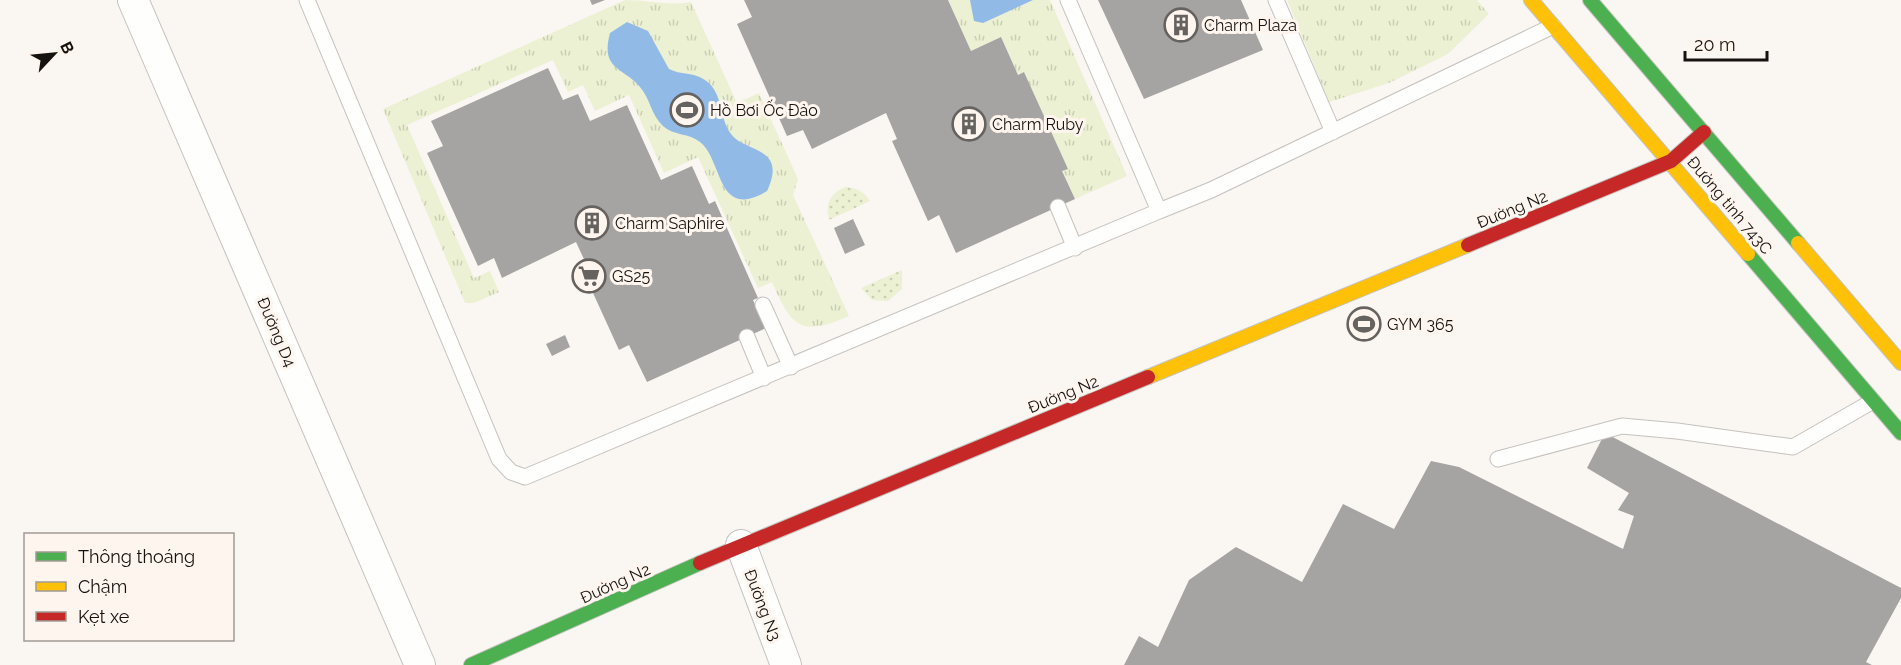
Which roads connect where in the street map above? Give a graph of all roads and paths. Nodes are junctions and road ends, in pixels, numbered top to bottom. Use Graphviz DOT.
graph roads {
  1 [pos="134,0"];
  2 [pos="307,0"];
  3 [pos="1068,0"];
  4 [pos="1276,0"];
  5 [pos="1531,0"];
  6 [pos="1590,0"];
  7 [pos="1553,26"];
  8 [pos="1333,132"];
  9 [pos="1704,132"];
  10 [pos="1671,161"];
  11 [pos="1058,207"];
  12 [pos="1159,211"];
  13 [pos="1075,248"];
  14 [pos="763,305"];
  15 [pos="747,337"];
  16 [pos="1901,363"];
  17 [pos="791,367"];
  18 [pos="764,378"];
  19 [pos="1873,401"];
  20 [pos="1901,433"];
  21 [pos="1498,459"];
  22 [pos="741,545"];
  23 [pos="420,665"];
  24 [pos="471,665"];
  25 [pos="786,665"];
  1 -- 23 [label="street, Đường D4"];
  2 -- 18 [label="lane"];
  3 -- 12 [label="lane"];
  4 -- 8 [label="lane"];
  5 -- 7 [label="street, Đường tỉnh 743C"];
  6 -- 9 [label="street, Đường tỉnh 743C"];
  7 -- 8 [label="lane"];
  7 -- 10 [label="street, Đường tỉnh 743C"];
  8 -- 12 [label="lane"];
  9 -- 10 [label="street, Đường N2"];
  9 -- 16 [label="street, Đường tỉnh 743C"];
  10 -- 19 [label="street, Đường tỉnh 743C"];
  10 -- 22 [label="street, Đường N2"];
  11 -- 13 [label="lane"];
  12 -- 13 [label="lane"];
  13 -- 17 [label="lane"];
  14 -- 17 [label="lane"];
  15 -- 18 [label="lane"];
  17 -- 18 [label="lane"];
  19 -- 20 [label="street, Đường tỉnh 743C"];
  19 -- 21 [label="lane"];
  22 -- 24 [label="street, Đường N2"];
  22 -- 25 [label="street, Đường N3"];
}
